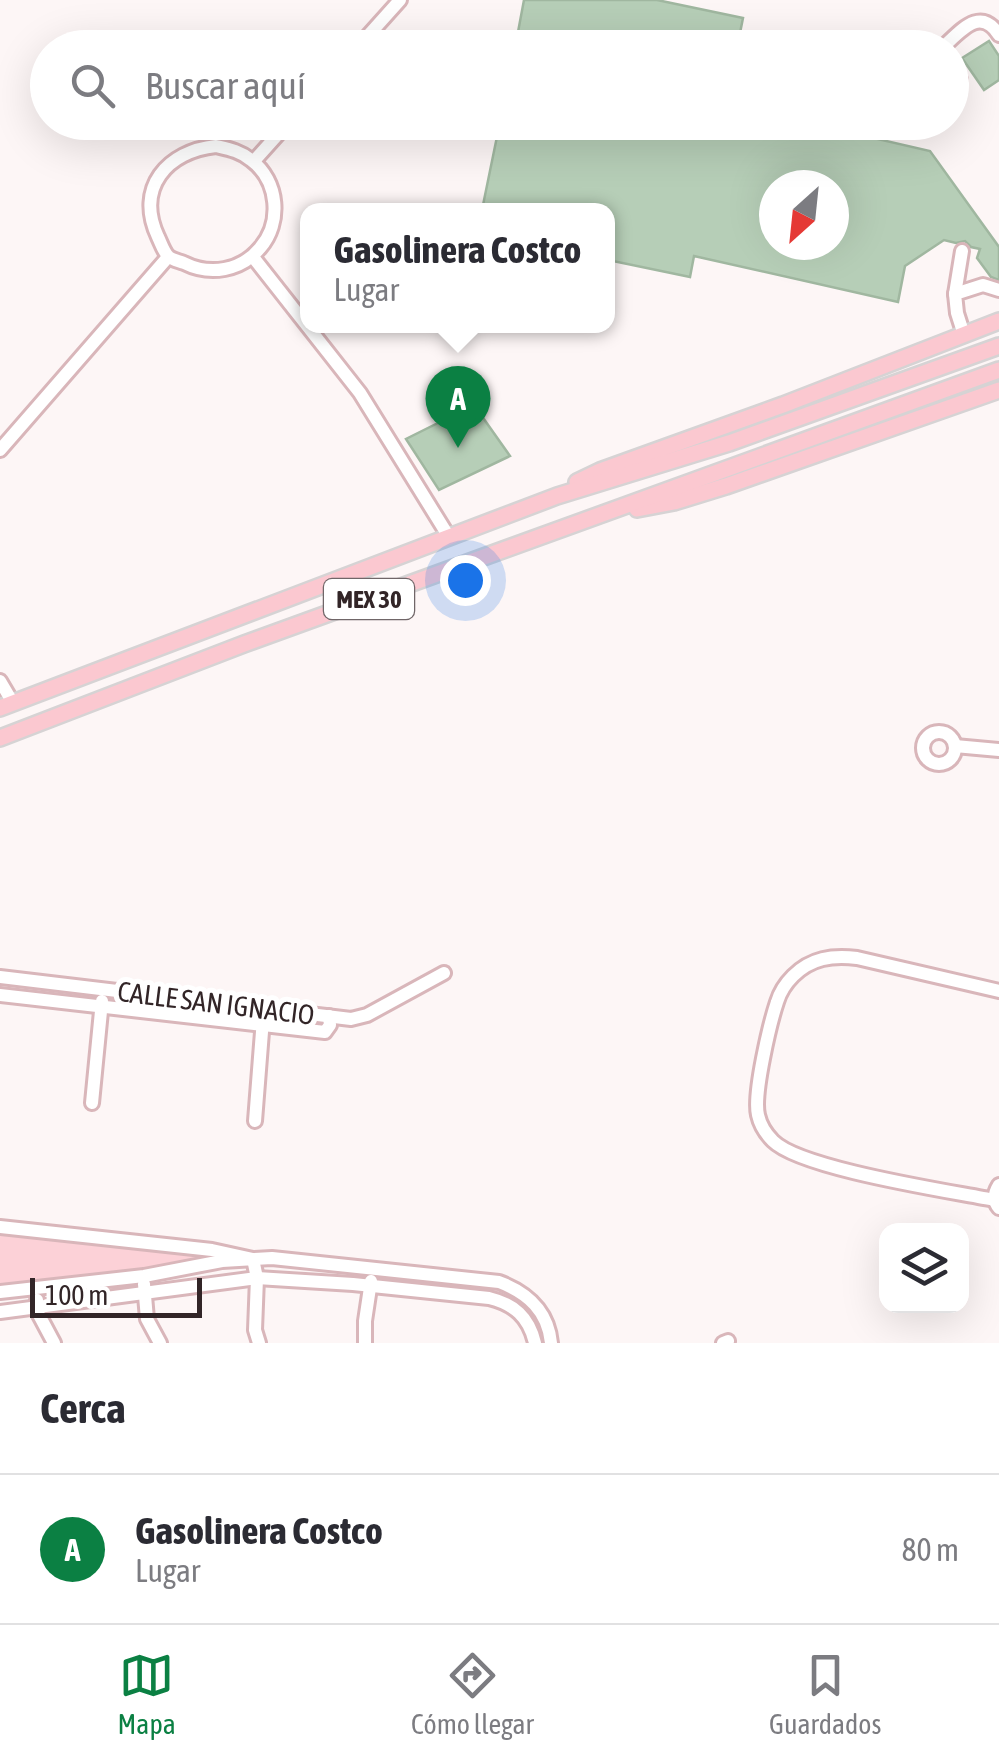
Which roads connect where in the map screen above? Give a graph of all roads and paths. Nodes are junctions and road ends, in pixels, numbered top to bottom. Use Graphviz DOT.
graph roads {
  1 [pos="400,0"];
  2 [pos="372,30"];
  3 [pos="965,30"];
  4 [pos="999,35"];
  5 [pos="272,140"];
  6 [pos="254,161"];
  7 [pos="962,251"];
  8 [pos="168,256"];
  9 [pos="253,256"];
  10 [pos="999,290"];
  11 [pos="956,294"];
  12 [pos="300,316"];
  13 [pos="999,321"];
  14 [pos="313,333"];
  15 [pos="964,335"];
  16 [pos="999,346"];
  17 [pos="999,370"];
  18 [pos="999,390"];
  19 [pos="0,450"];
  20 [pos="558,496"];
  21 [pos="608,512"];
  22 [pos="449,538"];
  23 [pos="0,681"];
  24 [pos="6,705"];
  25 [pos="0,738"];
  26 [pos="955,746"];
  27 [pos="999,750"];
  28 [pos="444,973"];
  29 [pos="0,977"];
  30 [pos="104,990"];
  31 [pos="999,991"];
  32 [pos="0,995"];
  33 [pos="102,1007"];
  34 [pos="264,1008"];
  35 [pos="329,1016"];
  36 [pos="262,1024"];
  37 [pos="92,1103"];
  38 [pos="254,1121"];
  39 [pos="999,1185"];
  40 [pos="997,1204"];
  41 [pos="0,1227"];
  42 [pos="253,1259"];
  43 [pos="372,1268"];
  44 [pos="144,1276"];
  45 [pos="257,1278"];
  46 [pos="474,1280"];
  47 [pos="370,1286"];
  48 [pos="36,1287"];
  49 [pos="0,1292"];
  50 [pos="145,1292"];
  51 [pos="473,1296"];
  52 [pos="37,1306"];
  53 [pos="0,1312"];
  54 [pos="54,1343"];
  55 [pos="160,1343"];
  56 [pos="259,1343"];
  57 [pos="365,1343"];
  58 [pos="534,1343"];
  59 [pos="552,1343"];
  1 -- 2 [label="street"];
  3 -- 4 [label="street"];
  5 -- 6 [label="street"];
  6 -- 8 [label="street"];
  6 -- 9 [label="street"];
  7 -- 11 [label="street"];
  8 -- 9 [label="street"];
  8 -- 19 [label="street"];
  9 -- 12 [label="street"];
  10 -- 11 [label="street"];
  11 -- 15 [label="street"];
  13 -- 15 [label="main road"];
  14 -- 22 [label="street"];
  15 -- 20 [label="main road"];
  16 -- 20 [label="main road, MEX 30"];
  17 -- 21 [label="main road, MEX 30"];
  18 -- 21 [label="main road"];
  20 -- 22 [label="main road, MEX 30"];
  21 -- 25 [label="main road, MEX 30"];
  22 -- 24 [label="main road, MEX 30"];
  23 -- 24 [label="street"];
  26 -- 27 [label="street"];
  28 -- 35 [label="street"];
  29 -- 30 [label="street, CALLE SAN IGNACIO"];
  30 -- 33 [label="street"];
  30 -- 34 [label="street, CALLE SAN IGNACIO"];
  31 -- 40 [label="street"];
  32 -- 33 [label="street, CALLE SAN IGNACIO"];
  33 -- 36 [label="street, CALLE SAN IGNACIO"];
  33 -- 37 [label="street"];
  34 -- 35 [label="street, CALLE SAN IGNACIO"];
  34 -- 36 [label="street"];
  35 -- 36 [label="street, CALLE SAN IGNACIO"];
  36 -- 38 [label="street"];
  39 -- 40 [label="street"];
  41 -- 42 [label="street"];
  42 -- 43 [label="street"];
  42 -- 44 [label="street"];
  42 -- 45 [label="street"];
  43 -- 46 [label="street"];
  43 -- 47 [label="street"];
  44 -- 48 [label="street"];
  44 -- 50 [label="street"];
  45 -- 47 [label="street"];
  45 -- 50 [label="street"];
  45 -- 56 [label="street"];
  46 -- 51 [label="street"];
  46 -- 59 [label="street"];
  47 -- 51 [label="street"];
  47 -- 57 [label="street"];
  48 -- 49 [label="street"];
  48 -- 52 [label="street"];
  50 -- 52 [label="street"];
  50 -- 55 [label="street"];
  51 -- 58 [label="street"];
  52 -- 53 [label="street"];
  52 -- 54 [label="street"];
}
